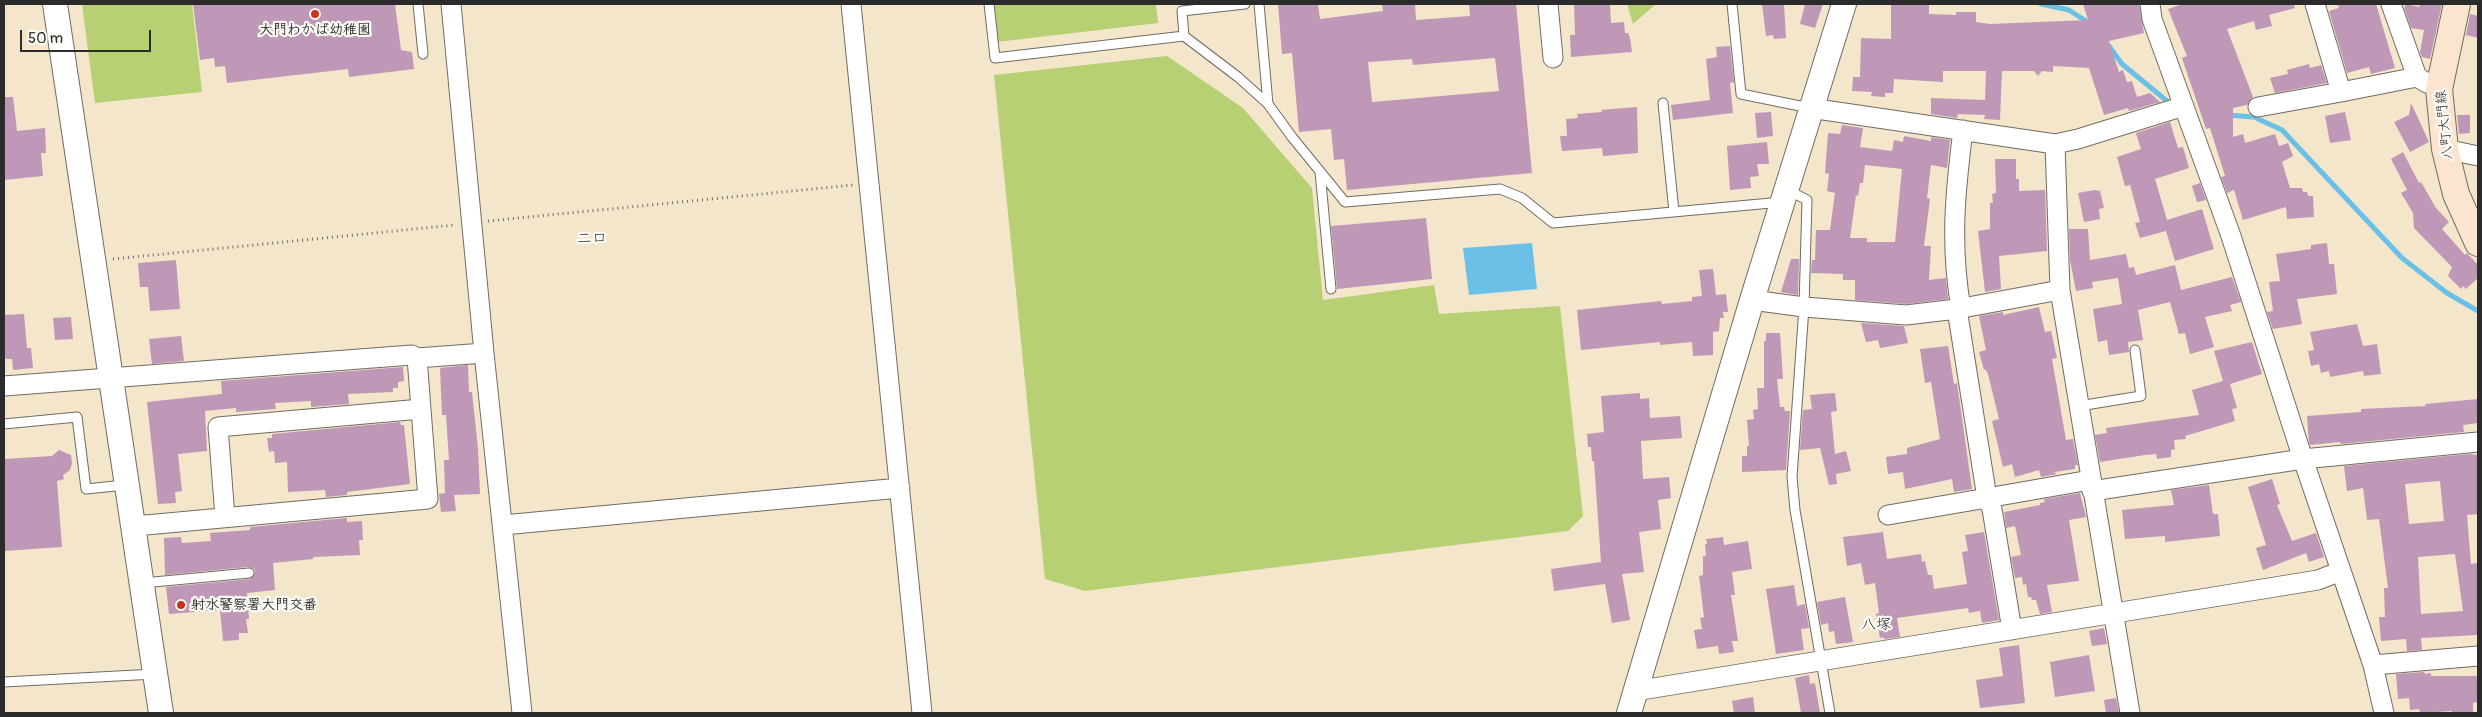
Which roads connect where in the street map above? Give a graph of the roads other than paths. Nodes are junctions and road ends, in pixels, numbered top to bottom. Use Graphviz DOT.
graph roads {
  1 [pos="55,4"];
  2 [pos="418,4"];
  3 [pos="451,4"];
  4 [pos="851,4"];
  5 [pos="989,4"];
  6 [pos="1245,4"];
  7 [pos="1259,4"];
  8 [pos="1548,4"];
  9 [pos="1732,4"];
  10 [pos="1844,4"];
  11 [pos="2150,4"];
  12 [pos="2315,4"];
  13 [pos="2391,4"];
  14 [pos="2457,4"];
  15 [pos="1184,36"];
  16 [pos="423,54"];
  17 [pos="1553,58"];
  18 [pos="2428,83"];
  19 [pos="2341,92"];
  20 [pos="1663,103"];
  21 [pos="1268,104"];
  22 [pos="2184,106"];
  23 [pos="2258,107"];
  24 [pos="1810,108"];
  25 [pos="1963,130"];
  26 [pos="2055,144"];
  27 [pos="2445,149"];
  28 [pos="2478,156"];
  29 [pos="1320,172"];
  30 [pos="1784,195"];
  31 [pos="1674,212"];
  32 [pos="2478,243"];
  33 [pos="1331,289"];
  34 [pos="2060,290"];
  35 [pos="1752,300"];
  36 [pos="1804,307"];
  37 [pos="1959,309"];
  38 [pos="2135,350"];
  39 [pos="484,353"];
  40 [pos="417,358"];
  41 [pos="110,377"];
  42 [pos="4,386"];
  43 [pos="2078,406"];
  44 [pos="420,409"];
  45 [pos="4,424"];
  46 [pos="2478,442"];
  47 [pos="2303,458"];
  48 [pos="125,485"];
  49 [pos="2091,485"];
  50 [pos="900,488"];
  51 [pos="1987,498"];
  52 [pos="1888,515"];
  53 [pos="225,517"];
  54 [pos="131,524"];
  55 [pos="502,525"];
  56 [pos="2341,571"];
  57 [pos="249,572"];
  58 [pos="140,583"];
  59 [pos="2114,614"];
  60 [pos="2012,630"];
  61 [pos="2478,656"];
  62 [pos="1821,662"];
  63 [pos="2372,665"];
  64 [pos="155,674"];
  65 [pos="4,682"];
  66 [pos="1632,702"];
  67 [pos="161,713"];
  68 [pos="522,713"];
  69 [pos="922,713"];
  70 [pos="1830,713"];
  71 [pos="2130,713"];
  72 [pos="2384,713"];
  1 -- 41 [label="street"];
  2 -- 16 [label="lane"];
  3 -- 39 [label="street"];
  4 -- 50 [label="street"];
  5 -- 15 [label="lane"];
  6 -- 15 [label="lane"];
  7 -- 21 [label="lane"];
  8 -- 17 [label="street"];
  9 -- 24 [label="lane"];
  10 -- 24 [label="street"];
  11 -- 22 [label="street"];
  12 -- 19 [label="street"];
  13 -- 18 [label="street"];
  14 -- 18 [label="main road, 八町大門線"];
  15 -- 21 [label="lane"];
  18 -- 19 [label="street"];
  18 -- 27 [label="main road, 八町大門線"];
  19 -- 23 [label="street"];
  20 -- 31 [label="lane"];
  21 -- 29 [label="lane"];
  22 -- 26 [label="street"];
  22 -- 47 [label="street"];
  24 -- 25 [label="street"];
  24 -- 30 [label="street"];
  25 -- 26 [label="street"];
  25 -- 37 [label="street"];
  26 -- 34 [label="street"];
  27 -- 28 [label="street"];
  27 -- 32 [label="main road, 八町大門線"];
  29 -- 31 [label="lane"];
  29 -- 33 [label="lane"];
  30 -- 31 [label="lane"];
  30 -- 35 [label="street"];
  30 -- 36 [label="lane"];
  34 -- 37 [label="street"];
  34 -- 43 [label="street"];
  35 -- 36 [label="street"];
  35 -- 66 [label="street"];
  36 -- 37 [label="street"];
  36 -- 62 [label="lane"];
  37 -- 51 [label="street"];
  38 -- 43 [label="lane"];
  39 -- 40 [label="street"];
  39 -- 55 [label="street"];
  40 -- 41 [label="street"];
  40 -- 44 [label="street"];
  41 -- 42 [label="street"];
  41 -- 48 [label="street"];
  43 -- 49 [label="street"];
  44 -- 53 [label="street"];
  44 -- 53 [label="street"];
  45 -- 48 [label="lane"];
  46 -- 47 [label="street"];
  47 -- 49 [label="street"];
  47 -- 56 [label="street"];
  48 -- 54 [label="street"];
  49 -- 51 [label="street"];
  49 -- 59 [label="street"];
  50 -- 55 [label="street"];
  50 -- 69 [label="street"];
  51 -- 52 [label="street"];
  51 -- 60 [label="street"];
  53 -- 54 [label="street"];
  54 -- 58 [label="street"];
  55 -- 68 [label="street"];
  56 -- 59 [label="street"];
  56 -- 63 [label="street"];
  57 -- 58 [label="lane"];
  58 -- 64 [label="street"];
  59 -- 60 [label="street"];
  59 -- 71 [label="street"];
  60 -- 62 [label="street"];
  61 -- 63 [label="street"];
  62 -- 66 [label="street"];
  62 -- 70 [label="lane"];
  63 -- 72 [label="street"];
  64 -- 65 [label="lane"];
  64 -- 67 [label="street"];
}
